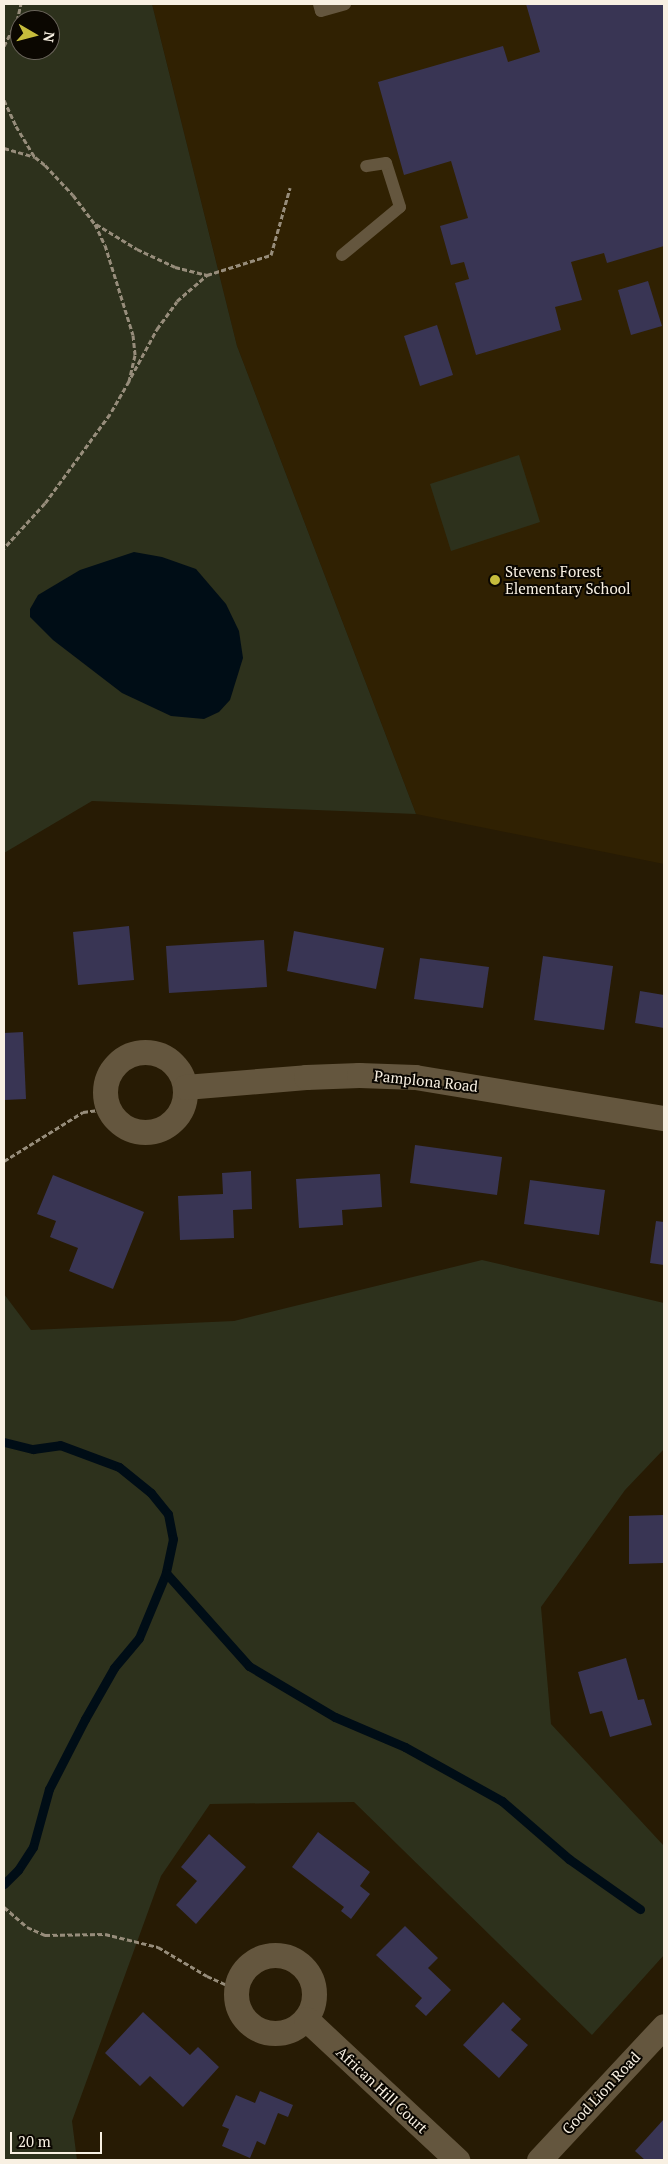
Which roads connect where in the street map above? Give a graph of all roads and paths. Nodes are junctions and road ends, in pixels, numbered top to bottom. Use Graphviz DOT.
graph roads {
  1 [pos="21,4"];
  2 [pos="345,4"];
  3 [pos="320,7"];
  4 [pos="4,46"];
  5 [pos="4,100"];
  6 [pos="4,148"];
  7 [pos="35,157"];
  8 [pos="366,166"];
  9 [pos="290,188"];
  10 [pos="95,224"];
  11 [pos="342,254"];
  12 [pos="207,275"];
  13 [pos="129,381"];
  14 [pos="4,548"];
  15 [pos="185,1087"];
  16 [pos="107,1109"];
  17 [pos="664,1118"];
  18 [pos="4,1161"];
  19 [pos="4,1907"];
  20 [pos="236,1989"];
  21 [pos="306,2019"];
  22 [pos="664,2026"];
  23 [pos="457,2160"];
  24 [pos="539,2160"];
  1 -- 4 [label="path"];
  2 -- 3 [label="lane"];
  5 -- 7 [label="path"];
  6 -- 7 [label="path"];
  7 -- 10 [label="path"];
  8 -- 11 [label="lane"];
  9 -- 12 [label="path"];
  10 -- 12 [label="path"];
  10 -- 13 [label="path"];
  12 -- 13 [label="path"];
  13 -- 14 [label="path"];
  15 -- 16 [label="street"];
  15 -- 16 [label="street"];
  15 -- 17 [label="street, Pamplona Road"];
  16 -- 18 [label="path"];
  19 -- 20 [label="path"];
  20 -- 21 [label="street"];
  20 -- 21 [label="street"];
  21 -- 23 [label="street, African Hill Court"];
  22 -- 24 [label="street, Good Lion Road"];
}
